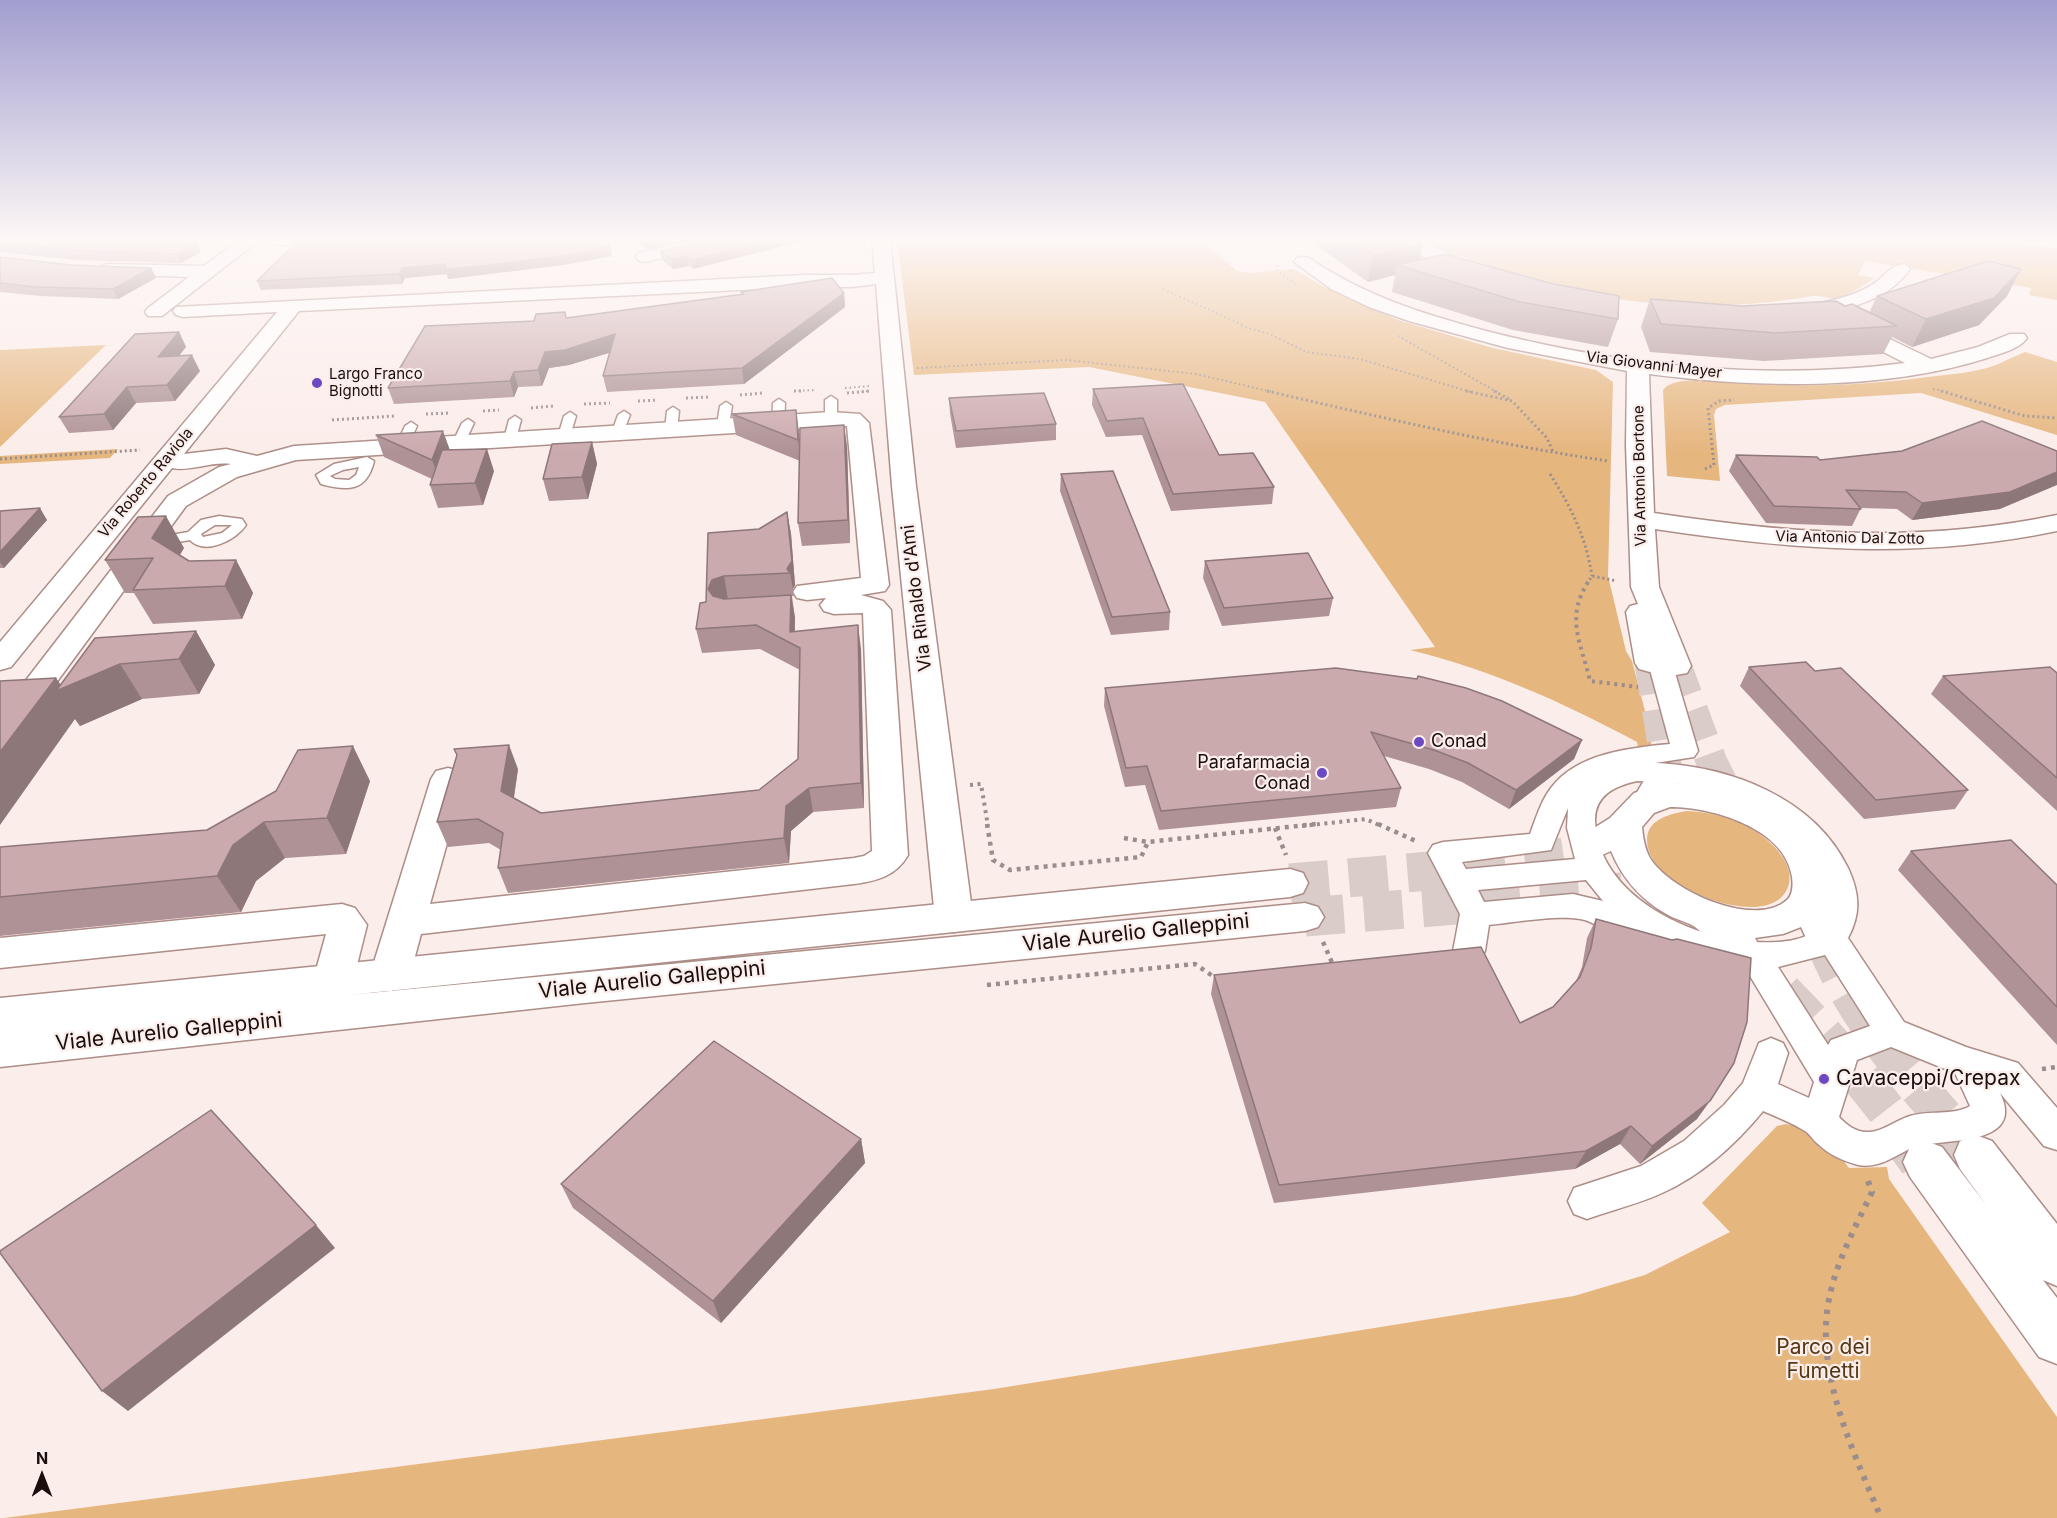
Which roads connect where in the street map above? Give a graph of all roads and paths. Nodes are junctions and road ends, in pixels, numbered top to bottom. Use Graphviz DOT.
graph roads {
  1 [pos="183,311"];
  2 [pos="187,311"];
  3 [pos="289,311"];
  4 [pos="886,311"];
  5 [pos="1211,311"];
  6 [pos="1403,311"];
  7 [pos="1808,311"];
  8 [pos="1241,326"];
  9 [pos="1246,327"];
  10 [pos="2017,338"];
  11 [pos="1413,344"];
  12 [pos="1638,365"];
  13 [pos="1928,366"];
  14 [pos="892,370"];
  15 [pos="1926,388"];
  16 [pos="1744,400"];
  17 [pos="1512,401"];
  18 [pos="2057,418"];
  19 [pos="1553,453"];
  20 [pos="173,458"];
  21 [pos="0,459"];
  22 [pos="1608,461"];
  23 [pos="256,464"];
  24 [pos="1704,469"];
  25 [pos="1550,474"];
  26 [pos="219,477"];
  27 [pos="1642,519"];
  28 [pos="2057,523"];
  29 [pos="193,536"];
  30 [pos="143,543"];
  31 [pos="1592,576"];
  32 [pos="1645,587"];
  33 [pos="0,661"];
  34 [pos="1664,672"];
  35 [pos="0,722"];
  36 [pos="1666,775"];
  37 [pos="448,779"];
  38 [pos="1733,794"];
  39 [pos="968,795"];
  40 [pos="1624,825"];
  41 [pos="1124,838"];
  42 [pos="1148,842"];
  43 [pos="1443,853"];
  44 [pos="1592,857"];
  45 [pos="1457,881"];
  46 [pos="1811,887"];
  47 [pos="1474,914"];
  48 [pos="1707,915"];
  49 [pos="954,918"];
  50 [pos="407,921"];
  51 [pos="1826,935"];
  52 [pos="1468,951"];
  53 [pos="0,952"];
  54 [pos="1755,959"];
  55 [pos="1344,965"];
  56 [pos="1322,967"];
  57 [pos="390,975"];
  58 [pos="1227,978"];
  59 [pos="333,981"];
  60 [pos="987,985"];
  61 [pos="0,1015"];
  62 [pos="1892,1032"];
  63 [pos="0,1049"];
  64 [pos="1771,1053"];
  65 [pos="1967,1062"];
  66 [pos="1832,1081"];
  67 [pos="1758,1091"];
  68 [pos="1820,1121"];
  69 [pos="2057,1134"];
  70 [pos="1855,1148"];
  71 [pos="1976,1155"];
  72 [pos="1926,1162"];
  73 [pos="1587,1201"];
  74 [pos="2057,1262"];
  75 [pos="2057,1339"];
  76 [pos="1881,1518"];
  1 -- 2 [label="street"];
  3 -- 20 [label="street, Via Roberto Raviola"];
  4 -- 14 [label="street, Via Rinaldo d'Ami"];
  5 -- 9 [label="path"];
  6 -- 12 [label="street, Via Giovanni Mayer"];
  7 -- 13 [label="street"];
  8 -- 9 [label="path"];
  9 -- 17 [label="path"];
  10 -- 13 [label="street, Via Giovanni Mayer"];
  11 -- 17 [label="path"];
  12 -- 13 [label="street, Via Giovanni Mayer"];
  12 -- 27 [label="street, Via Antonio Bortone"];
  14 -- 19 [label="path"];
  14 -- 49 [label="street, Via Rinaldo d'Ami"];
  15 -- 18 [label="path"];
  16 -- 24 [label="path"];
  17 -- 19 [label="path"];
  19 -- 22 [label="path"];
  20 -- 21 [label="path"];
  20 -- 23 [label="street"];
  20 -- 26 [label="street"];
  20 -- 33 [label="street, Via Roberto Raviola"];
  23 -- 26 [label="street"];
  23 -- 50 [label="street"];
  25 -- 31 [label="path"];
  26 -- 30 [label="street"];
  27 -- 28 [label="street, Via Antonio Dal Zotto"];
  27 -- 32 [label="street, Via Antonio Bortone"];
  29 -- 30 [label="lane"];
  30 -- 35 [label="street"];
  31 -- 32 [label="path"];
  31 -- 34 [label="path"];
  32 -- 34 [label="street, Via Antonio Bortone"];
  34 -- 36 [label="street"];
  36 -- 38 [label="street"];
  36 -- 38 [label="street"];
  36 -- 40 [label="street"];
  36 -- 43 [label="street"];
  37 -- 50 [label="street"];
  38 -- 44 [label="street"];
  38 -- 46 [label="street"];
  38 -- 51 [label="street"];
  39 -- 42 [label="path"];
  40 -- 44 [label="street"];
  40 -- 48 [label="street"];
  41 -- 42 [label="path"];
  42 -- 43 [label="path"];
  43 -- 45 [label="street"];
  44 -- 45 [label="street"];
  44 -- 54 [label="street"];
  45 -- 47 [label="street"];
  46 -- 48 [label="street"];
  46 -- 51 [label="street"];
  47 -- 52 [label="street"];
  47 -- 54 [label="street"];
  48 -- 54 [label="street"];
  49 -- 57 [label="street, Viale Aurelio Galleppini"];
  49 -- 63 [label="street, Viale Aurelio Galleppini"];
  50 -- 57 [label="street"];
  51 -- 54 [label="street"];
  51 -- 62 [label="street"];
  53 -- 59 [label="street"];
  54 -- 66 [label="street"];
  55 -- 56 [label="path"];
  57 -- 59 [label="street, Viale Aurelio Galleppini"];
  58 -- 60 [label="path"];
  59 -- 61 [label="street, Viale Aurelio Galleppini"];
  62 -- 65 [label="street"];
  62 -- 66 [label="street"];
  64 -- 67 [label="street"];
  65 -- 69 [label="street"];
  65 -- 70 [label="street"];
  66 -- 68 [label="street"];
  67 -- 68 [label="street"];
  67 -- 73 [label="street"];
  68 -- 70 [label="street"];
  70 -- 76 [label="path"];
  71 -- 74 [label="street"];
  72 -- 75 [label="street"];
}
